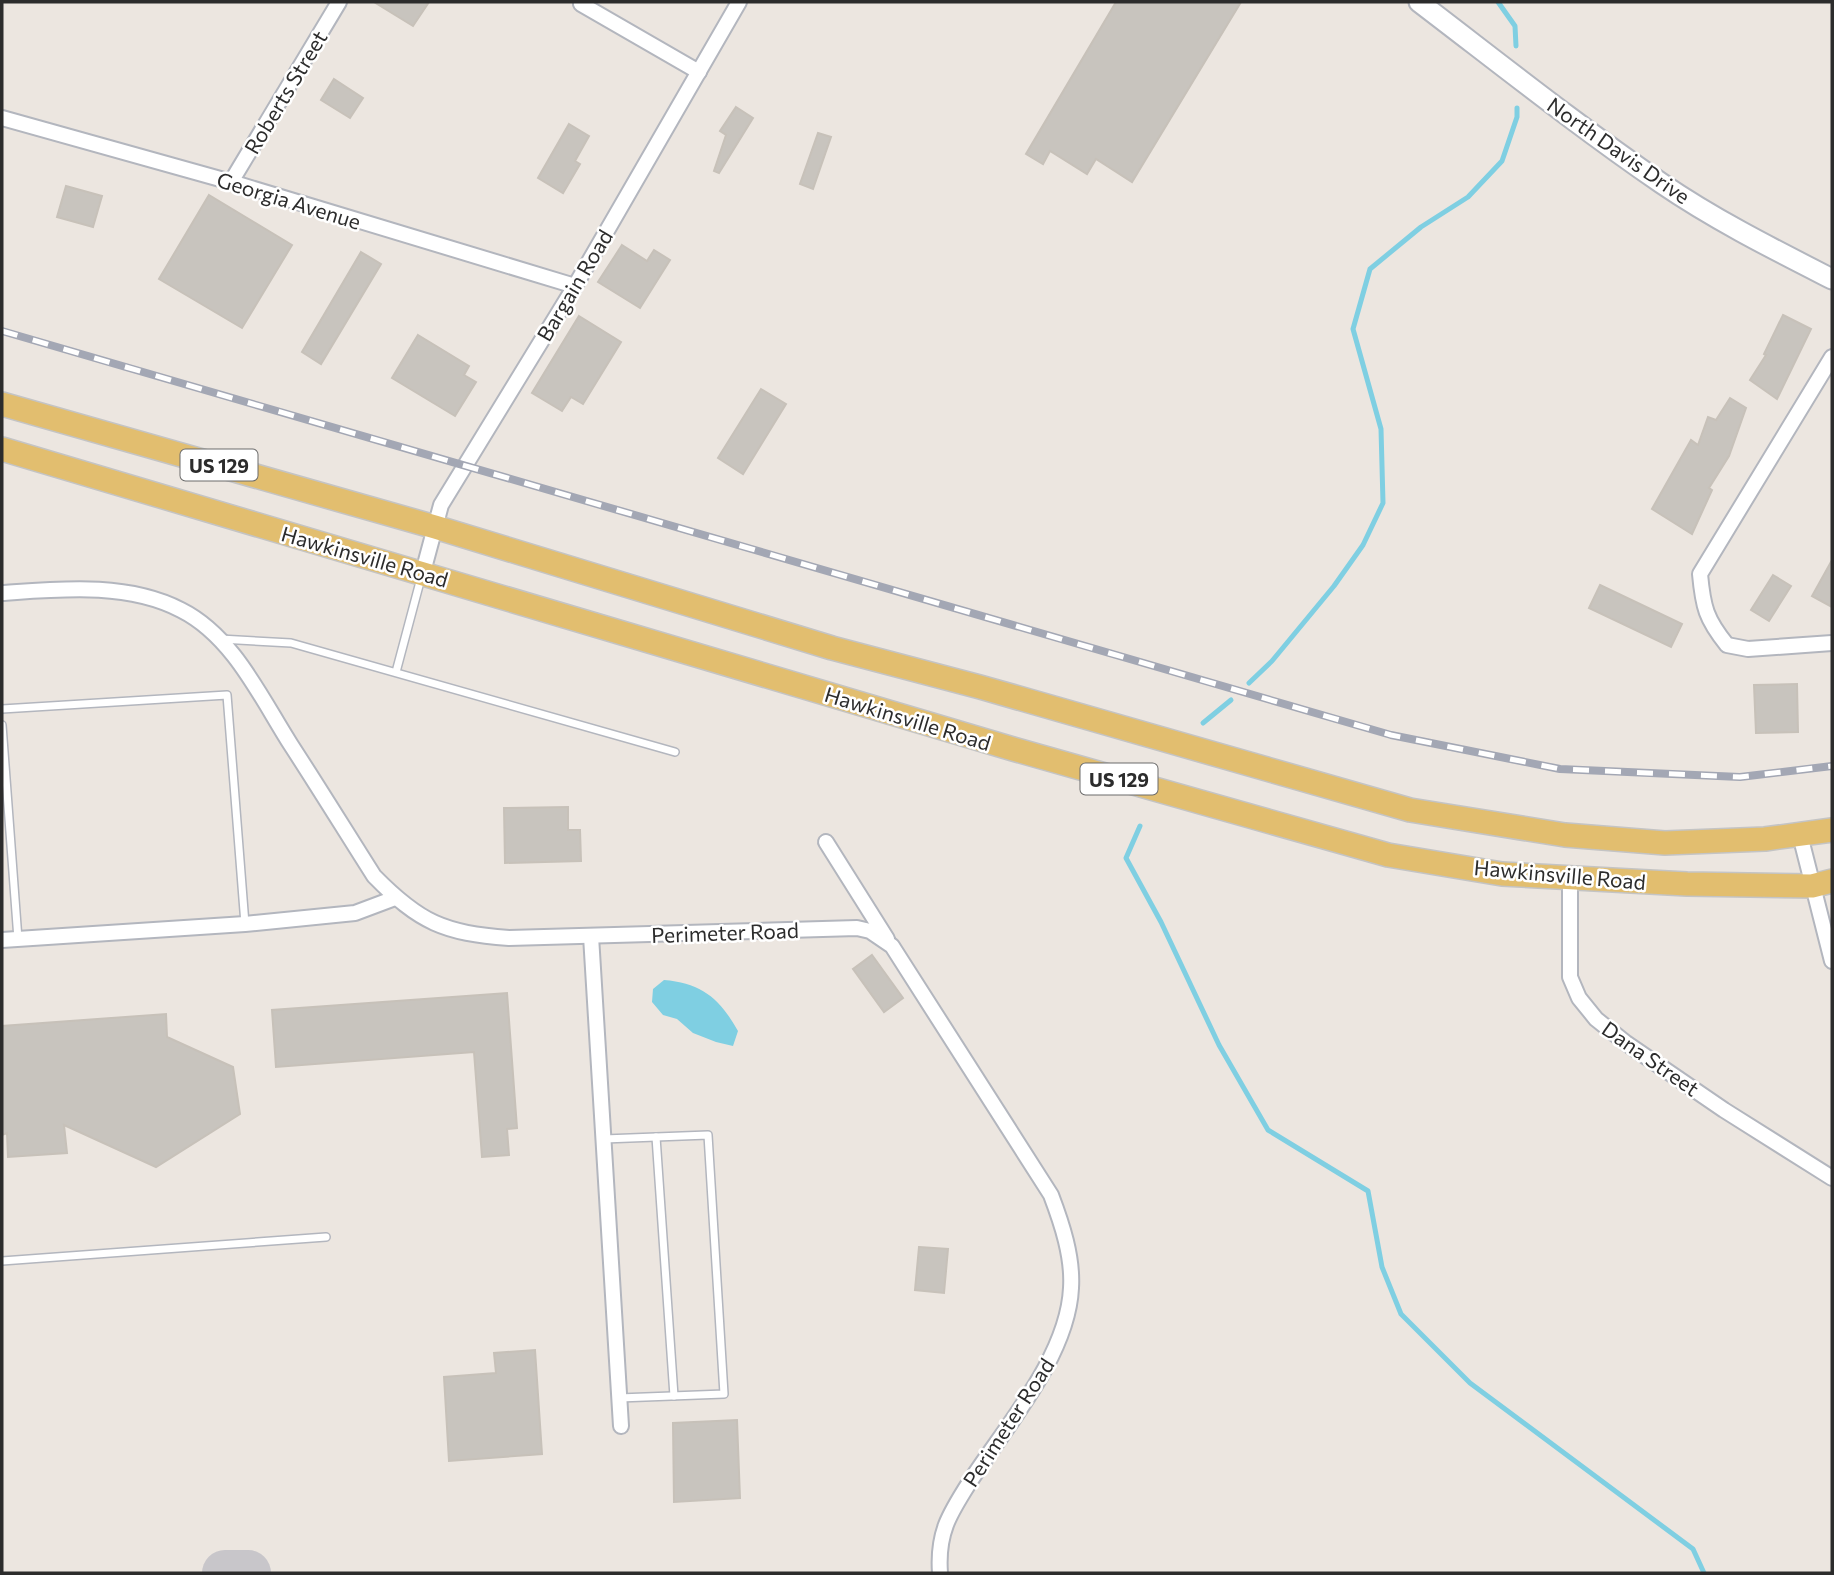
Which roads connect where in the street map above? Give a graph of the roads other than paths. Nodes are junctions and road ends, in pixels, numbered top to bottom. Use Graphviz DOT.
graph roads {
  1 [pos="339,2"];
  2 [pos="739,2"];
  3 [pos="1419,2"];
  4 [pos="581,4"];
  5 [pos="699,72"];
  6 [pos="2,118"];
  7 [pos="231,182"];
  8 [pos="1832,279"];
  9 [pos="575,286"];
  10 [pos="1832,357"];
  11 [pos="2,404"];
  12 [pos="2,449"];
  13 [pos="435,527"];
  14 [pos="423,572"];
  15 [pos="2,593"];
  16 [pos="219,639"];
  17 [pos="1832,643"];
  18 [pos="396,672"];
  19 [pos="2,709"];
  20 [pos="2,725"];
  21 [pos="675,752"];
  22 [pos="1832,830"];
  23 [pos="1800,835"];
  24 [pos="826,842"];
  25 [pos="1570,877"];
  26 [pos="1822,884"];
  27 [pos="395,898"];
  28 [pos="245,924"];
  29 [pos="591,936"];
  30 [pos="18,939"];
  31 [pos="2,940"];
  32 [pos="892,946"];
  33 [pos="1832,961"];
  34 [pos="656,1137"];
  35 [pos="604,1139"];
  36 [pos="1832,1178"];
  37 [pos="326,1237"];
  38 [pos="2,1261"];
  39 [pos="674,1396"];
  40 [pos="620,1398"];
  41 [pos="621,1426"];
  42 [pos="940,1573"];
  1 -- 7 [label="street, Roberts Street"];
  2 -- 5 [label="street, Bargain Road"];
  3 -- 8 [label="main road, North Davis Drive"];
  4 -- 5 [label="street"];
  5 -- 9 [label="street, Bargain Road"];
  6 -- 7 [label="street, Georgia Avenue"];
  7 -- 9 [label="street, Georgia Avenue"];
  9 -- 13 [label="street, Bargain Road"];
  10 -- 17 [label="street"];
  11 -- 13 [label="main road, Hawkinsville Road / US 129"];
  12 -- 14 [label="main road, Hawkinsville Road / US 129"];
  13 -- 14 [label="street, Bargain Road"];
  13 -- 23 [label="main road, Hawkinsville Road / US 129"];
  14 -- 18 [label="lane"];
  14 -- 25 [label="main road, Hawkinsville Road / US 129"];
  15 -- 16 [label="street, Perimeter Road"];
  16 -- 18 [label="lane"];
  16 -- 27 [label="street, Perimeter Road"];
  18 -- 21 [label="lane"];
  19 -- 28 [label="lane"];
  20 -- 30 [label="lane"];
  22 -- 23 [label="main road, Hawkinsville Road / US 129"];
  23 -- 26 [label="street"];
  24 -- 32 [label="street"];
  25 -- 26 [label="main road, Hawkinsville Road / US 129"];
  25 -- 36 [label="street, Dana Street"];
  26 -- 33 [label="street"];
  27 -- 28 [label="street"];
  27 -- 29 [label="street, Perimeter Road"];
  28 -- 30 [label="street"];
  29 -- 32 [label="street, Perimeter Road"];
  29 -- 35 [label="street"];
  30 -- 31 [label="street"];
  32 -- 42 [label="street, Perimeter Road"];
  34 -- 35 [label="lane"];
  34 -- 39 [label="lane"];
  34 -- 39 [label="lane"];
  35 -- 40 [label="street"];
  37 -- 38 [label="lane"];
  39 -- 40 [label="lane"];
  40 -- 41 [label="street"];
}
